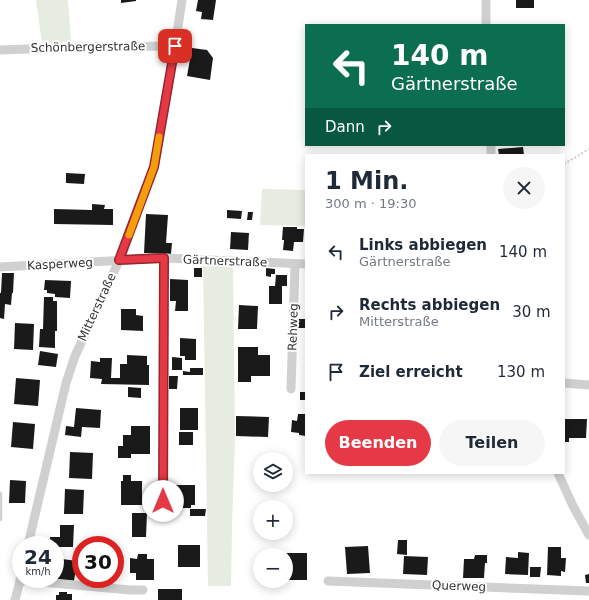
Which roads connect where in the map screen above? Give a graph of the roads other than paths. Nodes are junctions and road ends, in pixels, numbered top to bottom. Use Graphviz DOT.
graph roads {
  1 [pos="182,0"];
  2 [pos="486,0"];
  3 [pos="486,24"];
  4 [pos="175,46"];
  5 [pos="0,50"];
  6 [pos="164,258"];
  7 [pos="119,260"];
  8 [pos="295,264"];
  9 [pos="305,264"];
  10 [pos="0,267"];
  11 [pos="565,383"];
  12 [pos="589,384"];
  13 [pos="291,389"];
  14 [pos="558,474"];
  15 [pos="0,494"];
  16 [pos="163,516"];
  17 [pos="0,520"];
  18 [pos="589,535"];
  19 [pos="30,536"];
  20 [pos="328,581"];
  21 [pos="64,583"];
  22 [pos="19,588"];
  23 [pos="143,590"];
  24 [pos="589,591"];
  25 [pos="15,600"];
  1 -- 4 [label="street, Mitterstraße"];
  2 -- 3 [label="street"];
  4 -- 5 [label="street, Schönbergerstraße"];
  4 -- 7 [label="street, Mitterstraße"];
  6 -- 7 [label="street, Gärtnerstraße"];
  6 -- 8 [label="street, Gärtnerstraße"];
  6 -- 16 [label="street"];
  7 -- 10 [label="street, Kasperweg"];
  7 -- 19 [label="street, Mitterstraße"];
  8 -- 9 [label="street, Gärtnerstraße"];
  8 -- 13 [label="street, Rehweg"];
  11 -- 12 [label="street"];
  14 -- 18 [label="street"];
  15 -- 17 [label="lane"];
  20 -- 24 [label="street, Querweg"];
  21 -- 23 [label="street"];
  22 -- 25 [label="street"];
}
